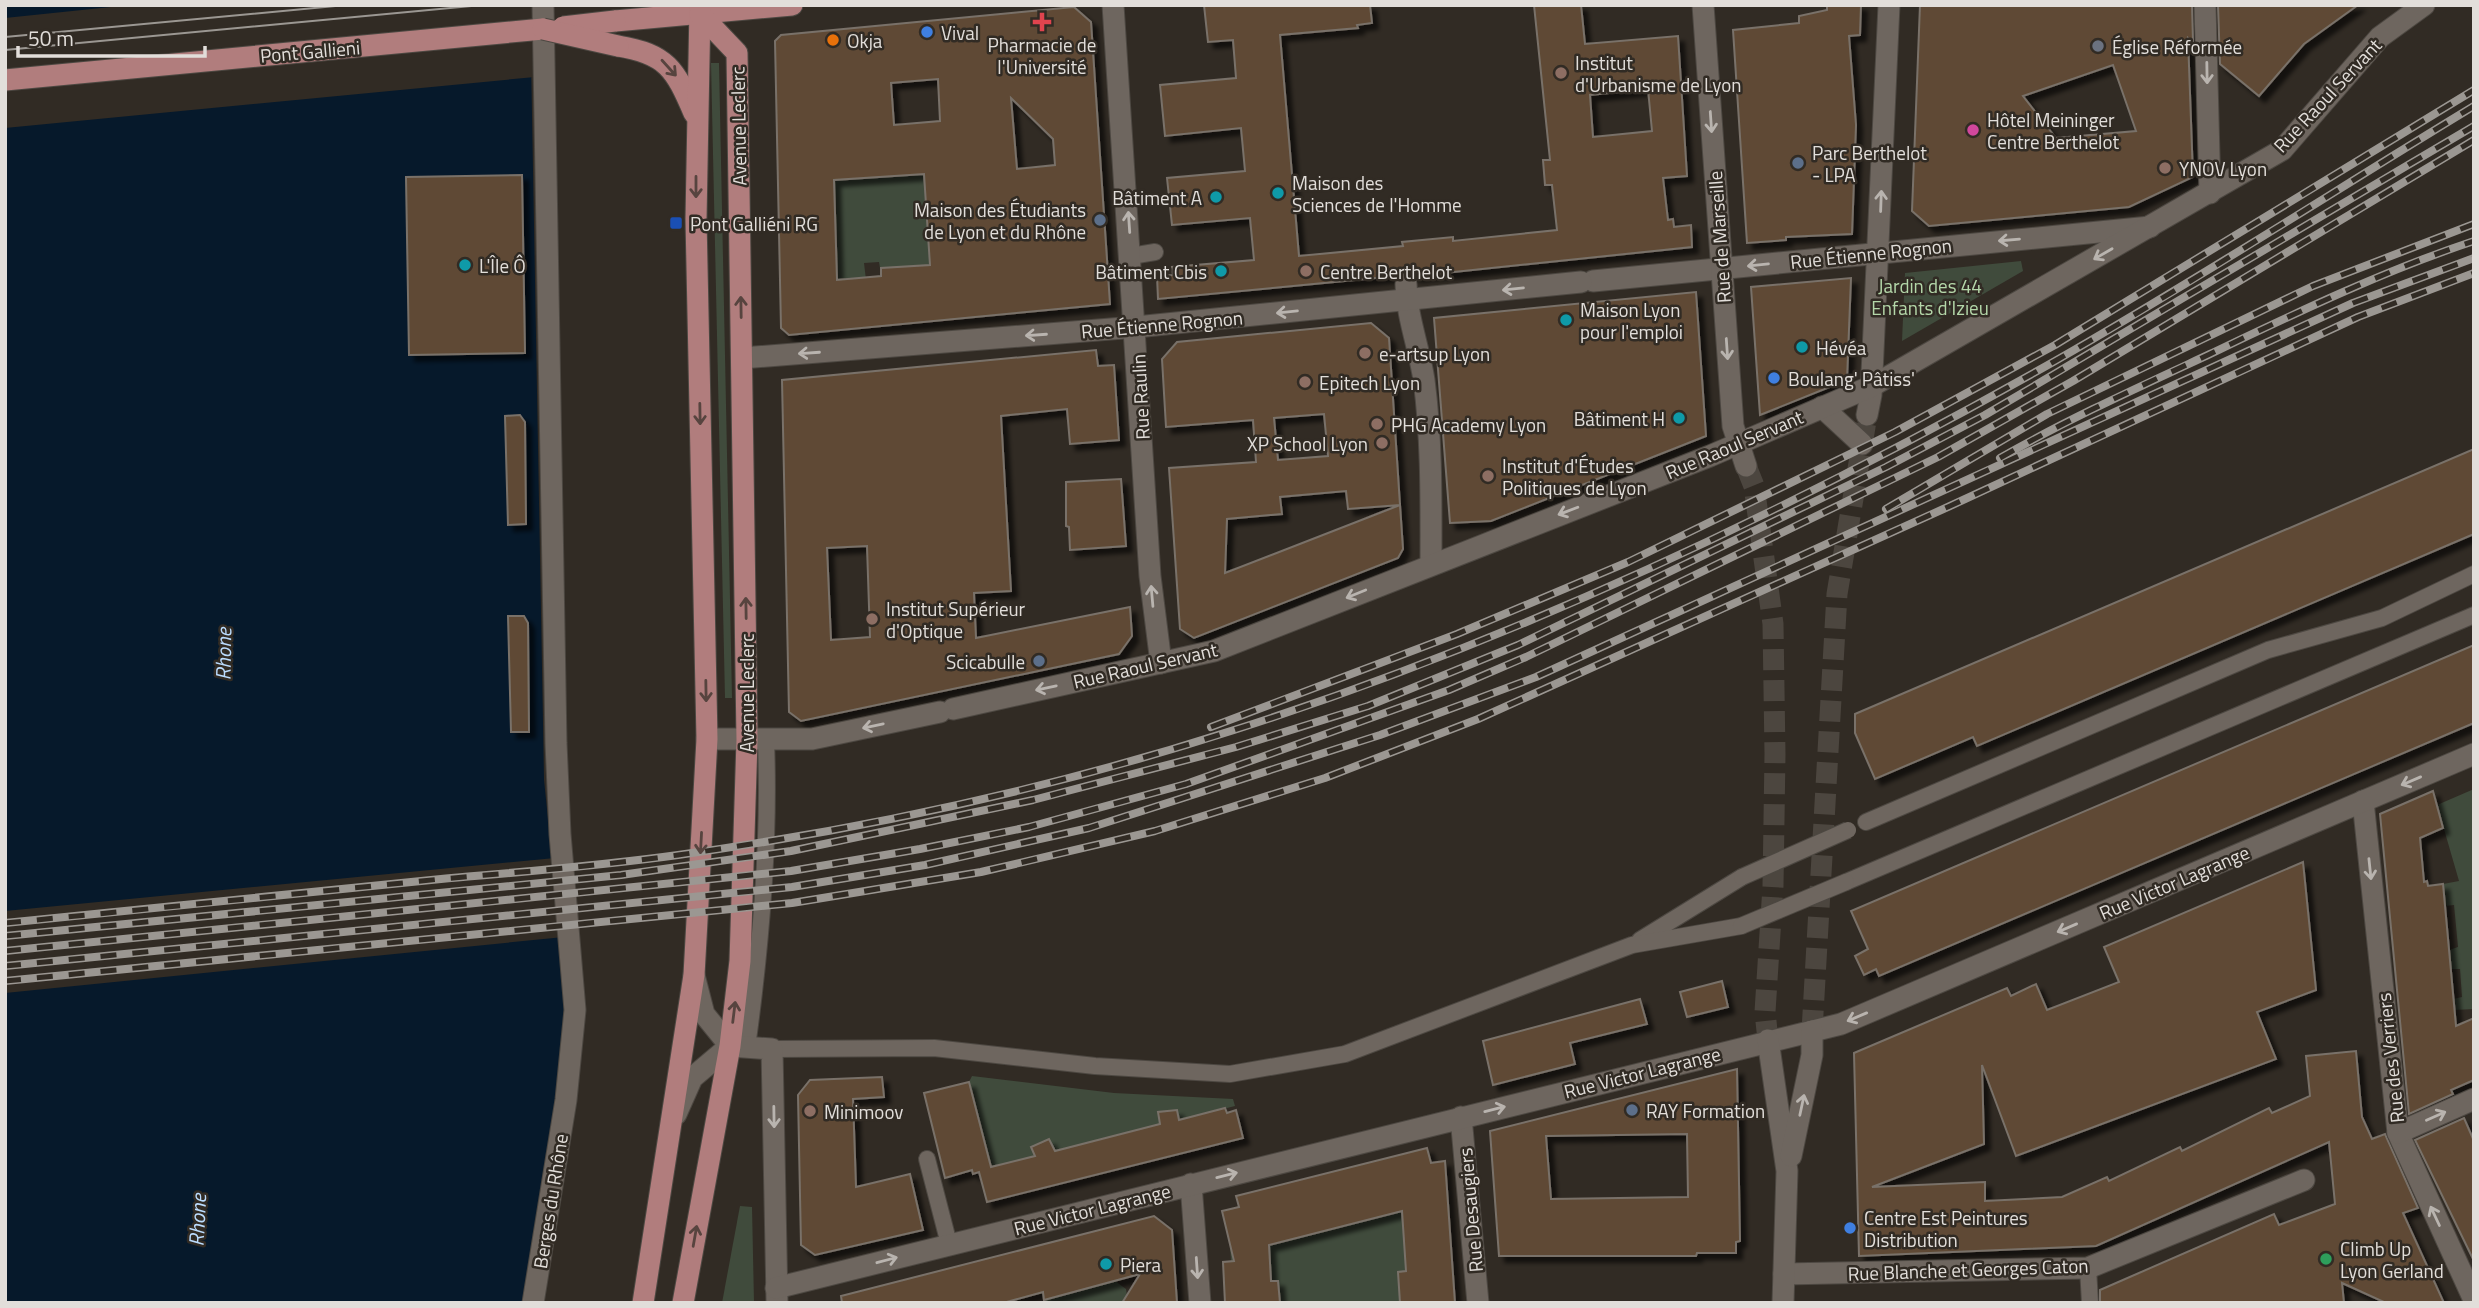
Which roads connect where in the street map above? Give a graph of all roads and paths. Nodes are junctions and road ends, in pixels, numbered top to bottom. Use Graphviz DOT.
graph roads {
  1 [pos="543,5"];
  2 [pos="673,5"];
  3 [pos="792,5"];
  4 [pos="1113,5"];
  5 [pos="1703,5"];
  6 [pos="1889,5"];
  7 [pos="2205,5"];
  8 [pos="2424,5"];
  9 [pos="700,10"];
  10 [pos="648,19"];
  11 [pos="543,29"];
  12 [pos="5,80"];
  13 [pos="696,118"];
  14 [pos="2210,192"];
  15 [pos="2150,227"];
  16 [pos="1155,251"];
  17 [pos="1878,252"];
  18 [pos="1131,256"];
  19 [pos="1721,269"];
  20 [pos="1406,292"];
  21 [pos="1136,327"];
  22 [pos="742,358"];
  23 [pos="1872,386"];
  24 [pos="1822,407"];
  25 [pos="1867,415"];
  26 [pos="1737,444"];
  27 [pos="1862,444"];
  28 [pos="1746,466"];
  29 [pos="1431,564"];
  30 [pos="2474,573"];
  31 [pos="2474,615"];
  32 [pos="1161,663"];
  33 [pos="707,739"];
  34 [pos="757,741"];
  35 [pos="2474,754"];
  36 [pos="2363,801"];
  37 [pos="1866,822"];
  38 [pos="1848,830"];
  39 [pos="1632,944"];
  40 [pos="694,975"];
  41 [pos="1812,1031"];
  42 [pos="1768,1040"];
  43 [pos="738,1046"];
  44 [pos="772,1049"];
  45 [pos="2474,1099"];
  46 [pos="1461,1117"];
  47 [pos="673,1121"];
  48 [pos="2398,1133"];
  49 [pos="926,1159"];
  50 [pos="1787,1171"];
  51 [pos="2304,1180"];
  52 [pos="1191,1184"];
  53 [pos="950,1244"];
  54 [pos="2088,1268"];
  55 [pos="1784,1274"];
  56 [pos="777,1295"];
  57 [pos="2474,1300"];
  58 [pos="533,1303"];
  59 [pos="643,1303"];
  60 [pos="683,1303"];
  61 [pos="1200,1303"];
  62 [pos="1478,1303"];
  63 [pos="1783,1303"];
  64 [pos="2090,1303"];
  1 -- 58 [label="street, Berges du Rhône"];
  2 -- 10 [label="main road"];
  3 -- 9 [label="main road, Pont Gallieni"];
  18 -- 4 [label="street, Rue Raulin, one-way"];
  5 -- 19 [label="street, Rue de Marseille, one-way"];
  17 -- 6 [label="street, one-way"];
  7 -- 14 [label="street, one-way"];
  8 -- 14 [label="street, Rue Raoul Servant"];
  9 -- 10 [label="main road, Pont Gallieni"];
  9 -- 13 [label="main road, Avenue Leclerc"];
  22 -- 9 [label="main road, Avenue Leclerc, one-way"];
  10 -- 11 [label="main road, Pont Gallieni, bridge"];
  11 -- 12 [label="main road, Pont Gallieni"];
  11 -- 13 [label="main road, one-way, bridge"];
  13 -- 33 [label="main road, Avenue Leclerc, one-way"];
  14 -- 15 [label="street, Rue Raoul Servant"];
  15 -- 17 [label="street, Rue Étienne Rognon, one-way"];
  15 -- 23 [label="street, Rue Raoul Servant, one-way"];
  16 -- 18 [label="lane"];
  17 -- 19 [label="street, Rue Étienne Rognon, one-way"];
  17 -- 23 [label="street"];
  18 -- 21 [label="street, Rue Raulin"];
  19 -- 20 [label="street, Rue Étienne Rognon, one-way"];
  19 -- 26 [label="street, Rue de Marseille, one-way"];
  20 -- 21 [label="street, Rue Étienne Rognon, one-way"];
  20 -- 29 [label="street"];
  21 -- 22 [label="street, Rue Étienne Rognon, one-way"];
  32 -- 21 [label="street, Rue Raulin, one-way"];
  34 -- 22 [label="main road, Avenue Leclerc, one-way"];
  23 -- 24 [label="street, Rue Raoul Servant"];
  23 -- 25 [label="street"];
  24 -- 26 [label="street, Rue Raoul Servant"];
  24 -- 27 [label="street"];
  26 -- 28 [label="street, Rue de Marseille"];
  26 -- 29 [label="street, Rue Raoul Servant, one-way"];
  29 -- 32 [label="street, Rue Raoul Servant, one-way"];
  30 -- 37 [label="lane"];
  31 -- 39 [label="lane, bridge"];
  32 -- 34 [label="street, Rue Raoul Servant, one-way"];
  33 -- 34 [label="street, Rue Raoul Servant"];
  33 -- 40 [label="main road, Avenue Leclerc, one-way"];
  43 -- 34 [label="main road, Avenue Leclerc, one-way"];
  35 -- 36 [label="street, Rue Victor Lagrange, one-way"];
  36 -- 41 [label="street, Rue Victor Lagrange, one-way"];
  36 -- 48 [label="street, Rue des Verriers, one-way"];
  38 -- 39 [label="lane, bridge"];
  39 -- 44 [label="lane"];
  40 -- 43 [label="street, Avenue Leclerc"];
  40 -- 47 [label="main road, Avenue Leclerc"];
  41 -- 42 [label="street, Rue Victor Lagrange"];
  50 -- 41 [label="street, one-way"];
  46 -- 42 [label="street, Rue Victor Lagrange, one-way"];
  42 -- 50 [label="street"];
  43 -- 44 [label="street"];
  43 -- 47 [label="street, Avenue Leclerc"];
  60 -- 43 [label="main road, Avenue Leclerc, one-way"];
  44 -- 56 [label="street, one-way"];
  48 -- 45 [label="street, one-way"];
  52 -- 46 [label="street, Rue Victor Lagrange, one-way"];
  46 -- 62 [label="street, Rue Desaugiers"];
  47 -- 59 [label="main road, Avenue Leclerc"];
  57 -- 48 [label="street, Rue des Verriers, one-way"];
  49 -- 53 [label="lane"];
  50 -- 55 [label="street"];
  51 -- 54 [label="street, Rue Blanche et Georges Caton"];
  52 -- 53 [label="street, Rue Victor Lagrange"];
  52 -- 61 [label="street, one-way"];
  56 -- 53 [label="street, Rue Victor Lagrange, one-way"];
  54 -- 55 [label="street, Rue Blanche et Georges Caton"];
  54 -- 64 [label="lane"];
  55 -- 63 [label="street"];
}
